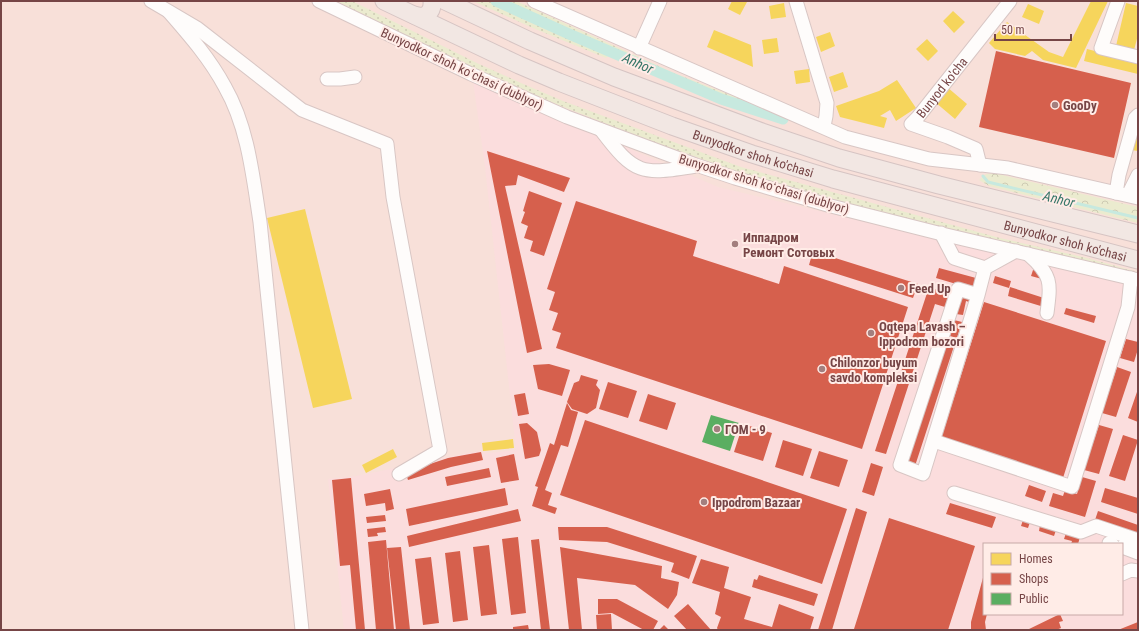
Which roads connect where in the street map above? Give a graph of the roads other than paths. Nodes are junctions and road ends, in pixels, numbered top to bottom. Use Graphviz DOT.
graph roads {
  1 [pos="151,1"];
  2 [pos="319,1"];
  3 [pos="384,1"];
  4 [pos="432,1"];
  5 [pos="445,1"];
  6 [pos="534,1"];
  7 [pos="660,1"];
  8 [pos="796,1"];
  9 [pos="1010,1"];
  10 [pos="1118,1"];
  11 [pos="169,12"];
  12 [pos="414,16"];
  13 [pos="639,48"];
  14 [pos="1138,57"];
  15 [pos="355,77"];
  16 [pos="326,79"];
  17 [pos="1138,115"];
  18 [pos="824,126"];
  19 [pos="601,130"];
  20 [pos="980,165"];
  21 [pos="696,166"];
  22 [pos="1138,175"];
  23 [pos="1127,195"];
  24 [pos="941,233"];
  25 [pos="1138,234"];
  26 [pos="1022,252"];
  27 [pos="1138,260"];
  28 [pos="985,268"];
  29 [pos="1135,279"];
  30 [pos="978,295"];
  31 [pos="1047,313"];
  32 [pos="934,441"];
  33 [pos="398,474"];
  34 [pos="954,493"];
  35 [pos="1138,540"];
  36 [pos="1123,548"];
  37 [pos="1138,553"];
  38 [pos="1138,570"];
  39 [pos="1123,574"];
  40 [pos="302,630"];
  1 -- 11 [label="street"];
  2 -- 19 [label="street, Bunyodkor shoh koʻchasi (dublyor)"];
  3 -- 12 [label="main road, Bunyodkor shoh ko'chasi"];
  4 -- 12 [label="main road"];
  5 -- 25 [label="main road, Bunyodkor shoh ko'chasi"];
  6 -- 13 [label="street"];
  7 -- 13 [label="street"];
  8 -- 18 [label="street"];
  9 -- 20 [label="street, Bunyod ko'cha"];
  10 -- 14 [label="street"];
  11 -- 33 [label="street"];
  11 -- 40 [label="street"];
  12 -- 27 [label="main road, Bunyodkor shoh ko'chasi"];
  13 -- 18 [label="street"];
  15 -- 16 [label="street"];
  17 -- 23 [label="street"];
  18 -- 20 [label="street"];
  19 -- 21 [label="street, Bunyodkor shoh koʻchasi (dublyor)"];
  19 -- 21 [label="street"];
  20 -- 23 [label="street"];
  21 -- 24 [label="street, Bunyodkor shoh koʻchasi (dublyor)"];
  22 -- 23 [label="street"];
  24 -- 26 [label="street, Bunyodkor shoh koʻchasi (dublyor)"];
  24 -- 28 [label="street"];
  26 -- 28 [label="street"];
  26 -- 29 [label="street, Bunyodkor shoh koʻchasi (dublyor)"];
  26 -- 31 [label="street"];
  28 -- 30 [label="street"];
  29 -- 32 [label="street"];
  30 -- 32 [label="street"];
  30 -- 32 [label="street"];
  34 -- 35 [label="street"];
  36 -- 37 [label="street"];
  38 -- 39 [label="street"];
}
